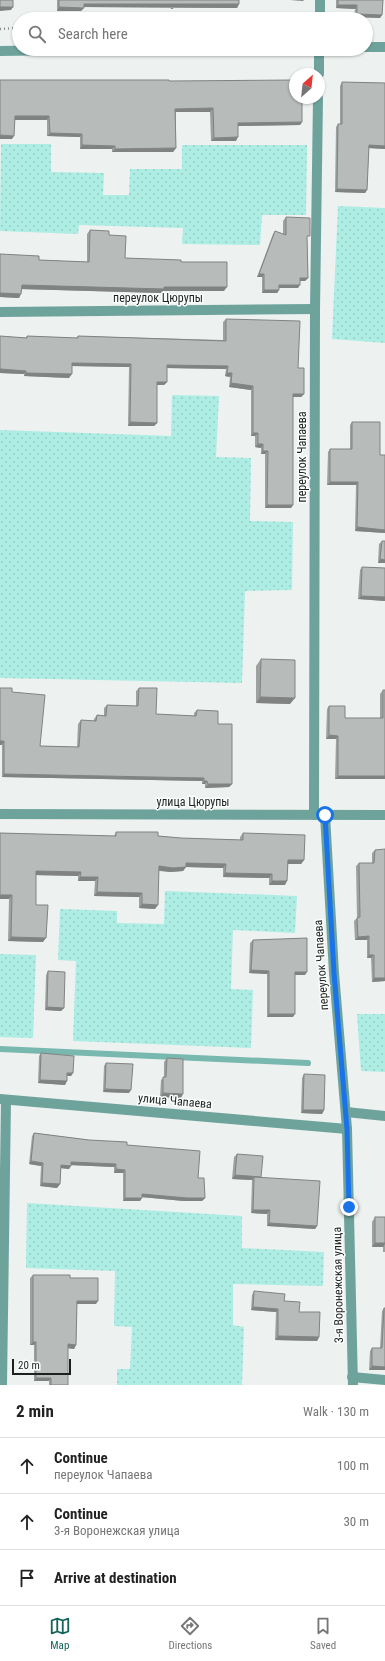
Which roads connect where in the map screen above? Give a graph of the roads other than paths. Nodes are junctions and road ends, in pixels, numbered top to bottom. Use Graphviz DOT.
graph roads {
  1 [pos="320,0"];
  2 [pos="320,12"];
  3 [pos="373,47"];
  4 [pos="385,47"];
  5 [pos="0,50"];
  6 [pos="12,50"];
  7 [pos="319,56"];
  8 [pos="319,68"];
  9 [pos="318,104"];
  10 [pos="315,309"];
  11 [pos="0,312"];
  12 [pos="0,814"];
  13 [pos="314,815"];
  14 [pos="325,815"];
  15 [pos="385,815"];
  16 [pos="3,1100"];
  17 [pos="346,1112"];
  18 [pos="385,1116"];
  19 [pos="347,1129"];
  20 [pos="385,1380"];
  21 [pos="353,1381"];
  22 [pos="2,1385"];
  1 -- 2 [label="street"];
  3 -- 4 [label="street"];
  5 -- 6 [label="street"];
  7 -- 8 [label="street"];
  9 -- 10 [label="street, переулок Чапаева"];
  10 -- 11 [label="street, переулок Цюрупы"];
  10 -- 13 [label="street, переулок Чапаева"];
  12 -- 13 [label="street, улица Цюрупы"];
  13 -- 14 [label="street, улица Цюрупы"];
  14 -- 15 [label="street, улица Цюрупы"];
  14 -- 17 [label="street, переулок Чапаева"];
  16 -- 19 [label="street, улица Чапаева"];
  16 -- 22 [label="street"];
  17 -- 18 [label="street"];
  17 -- 19 [label="street, 3-я Воронежская улица"];
  19 -- 21 [label="street, 3-я Воронежская улица"];
  20 -- 21 [label="street"];
}
